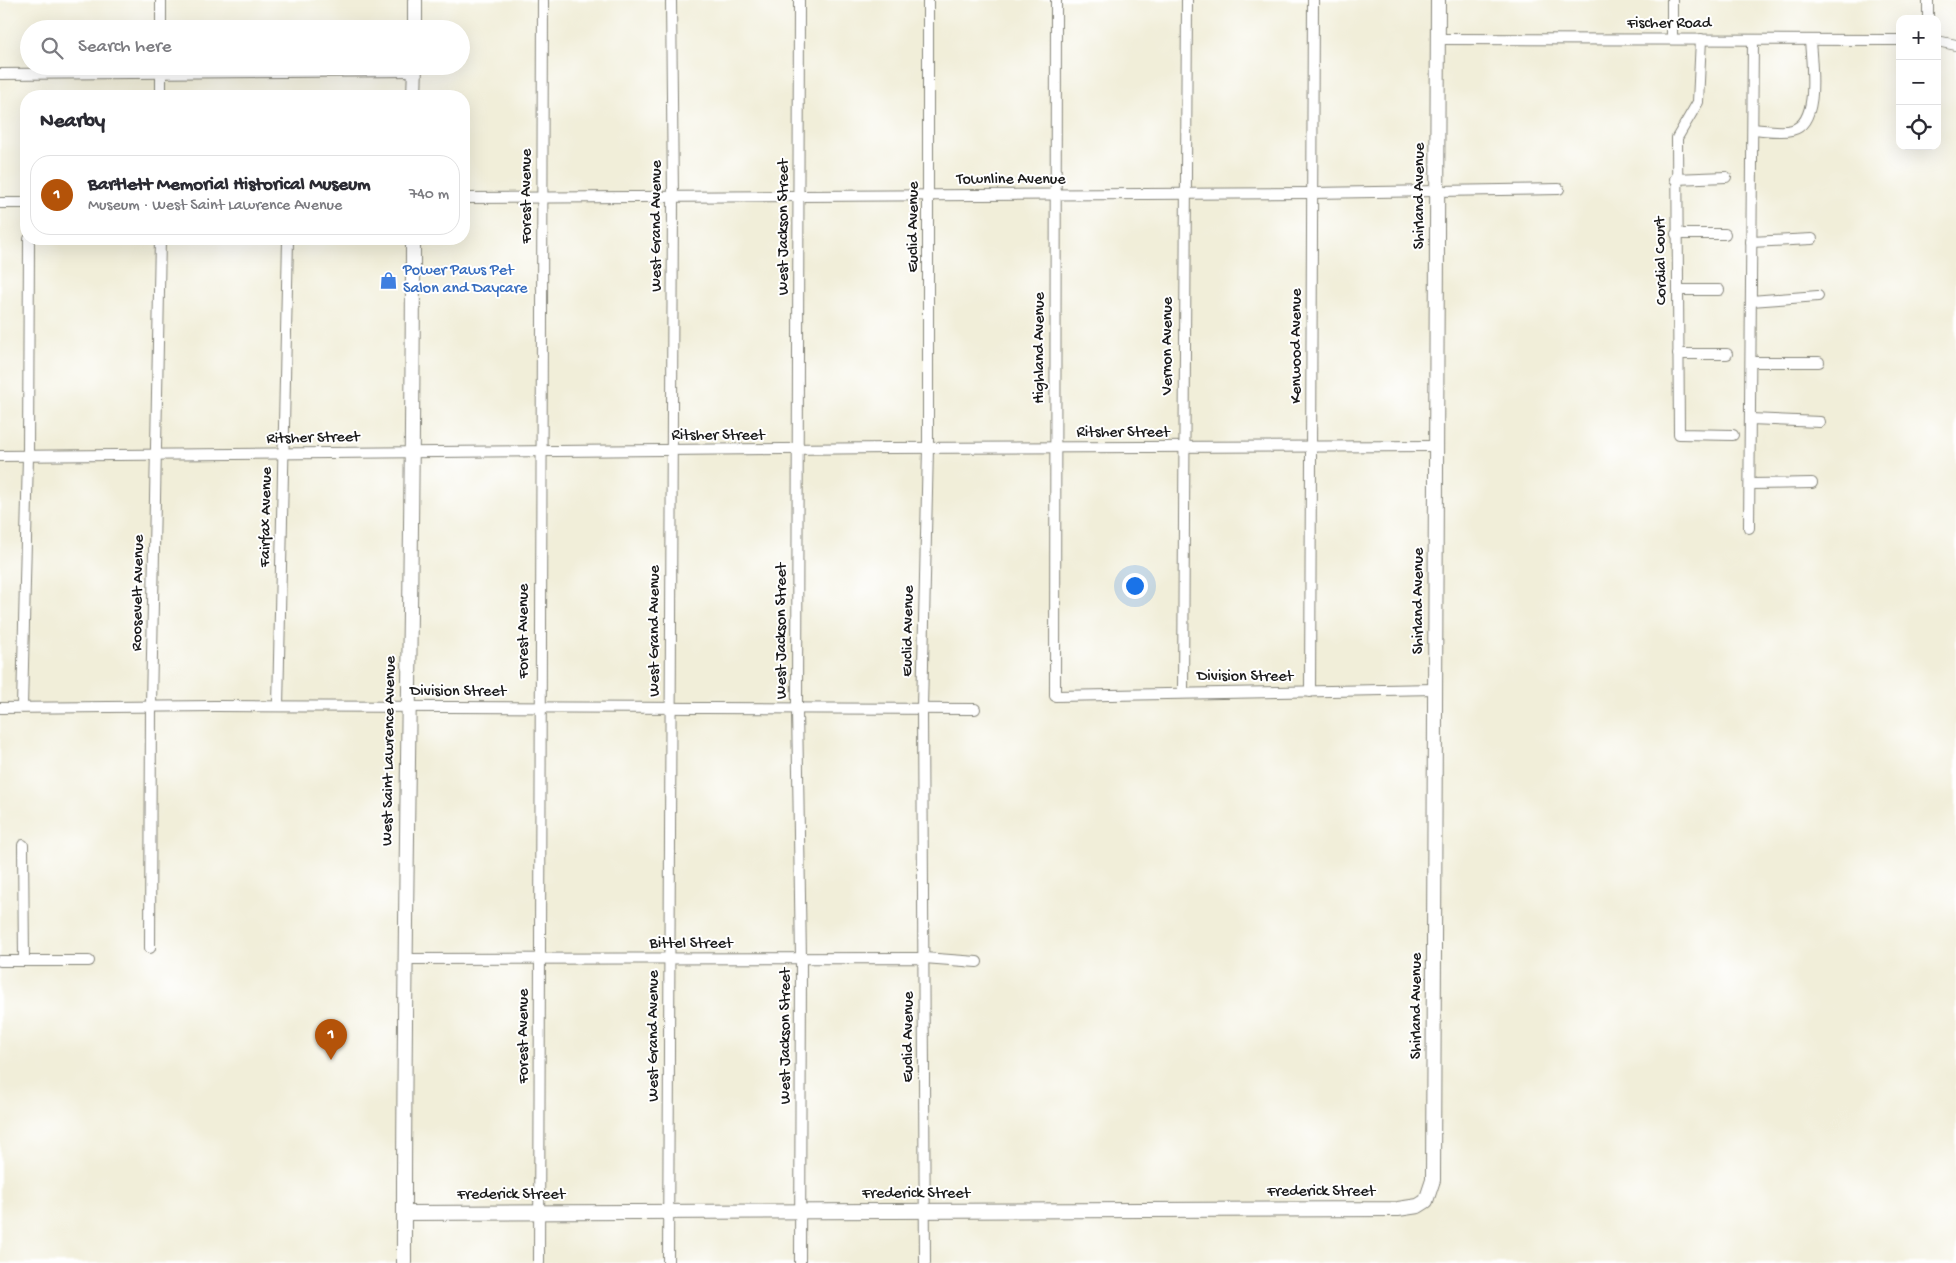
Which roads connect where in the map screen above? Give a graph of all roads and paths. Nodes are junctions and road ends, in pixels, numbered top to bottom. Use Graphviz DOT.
graph roads {
  1 [pos="161,0"];
  2 [pos="416,0"];
  3 [pos="542,0"];
  4 [pos="671,0"];
  5 [pos="799,0"];
  6 [pos="928,0"];
  7 [pos="1056,0"];
  8 [pos="1187,0"];
  9 [pos="1313,0"];
  10 [pos="1438,0"];
  11 [pos="1672,0"];
  12 [pos="1928,0"];
  13 [pos="1928,15"];
  14 [pos="161,20"];
  15 [pos="415,20"];
  16 [pos="1438,39"];
  17 [pos="1672,39"];
  18 [pos="1701,39"];
  19 [pos="1753,40"];
  20 [pos="1810,40"];
  21 [pos="1896,40"];
  22 [pos="1941,42"];
  23 [pos="1956,44"];
  24 [pos="20,73"];
  25 [pos="0,74"];
  26 [pos="161,75"];
  27 [pos="415,75"];
  28 [pos="161,90"];
  29 [pos="414,90"];
  30 [pos="1753,129"];
  31 [pos="1726,178"];
  32 [pos="1675,179"];
  33 [pos="1559,189"];
  34 [pos="1437,191"];
  35 [pos="1312,193"];
  36 [pos="1184,194"];
  37 [pos="929,195"];
  38 [pos="1056,195"];
  39 [pos="800,196"];
  40 [pos="542,197"];
  41 [pos="673,197"];
  42 [pos="470,198"];
  43 [pos="0,203"];
  44 [pos="20,203"];
  45 [pos="1676,234"];
  46 [pos="1725,234"];
  47 [pos="1812,239"];
  48 [pos="1751,242"];
  49 [pos="29,245"];
  50 [pos="160,245"];
  51 [pos="288,245"];
  52 [pos="413,245"];
  53 [pos="1678,290"];
  54 [pos="1719,290"];
  55 [pos="1818,296"];
  56 [pos="1751,301"];
  57 [pos="1678,354"];
  58 [pos="1727,354"];
  59 [pos="1751,362"];
  60 [pos="1819,362"];
  61 [pos="1750,419"];
  62 [pos="1820,422"];
  63 [pos="1733,435"];
  64 [pos="1436,446"];
  65 [pos="1312,447"];
  66 [pos="928,448"];
  67 [pos="1054,448"];
  68 [pos="1183,448"];
  69 [pos="799,450"];
  70 [pos="670,451"];
  71 [pos="541,452"];
  72 [pos="413,453"];
  73 [pos="158,455"];
  74 [pos="283,455"];
  75 [pos="0,456"];
  76 [pos="28,456"];
  77 [pos="1812,483"];
  78 [pos="1750,484"];
  79 [pos="1750,528"];
  80 [pos="1436,688"];
  81 [pos="1310,692"];
  82 [pos="1183,693"];
  83 [pos="1055,696"];
  84 [pos="151,706"];
  85 [pos="278,706"];
  86 [pos="408,706"];
  87 [pos="22,707"];
  88 [pos="539,707"];
  89 [pos="669,707"];
  90 [pos="0,708"];
  91 [pos="922,708"];
  92 [pos="975,709"];
  93 [pos="797,710"];
  94 [pos="23,845"];
  95 [pos="150,948"];
  96 [pos="801,958"];
  97 [pos="924,958"];
  98 [pos="405,959"];
  99 [pos="670,959"];
  100 [pos="539,960"];
  101 [pos="0,961"];
  102 [pos="24,961"];
  103 [pos="90,961"];
  104 [pos="978,962"];
  105 [pos="1426,1201"];
  106 [pos="800,1212"];
  107 [pos="925,1212"];
  108 [pos="404,1213"];
  109 [pos="539,1213"];
  110 [pos="668,1213"];
  111 [pos="404,1263"];
  112 [pos="539,1263"];
  113 [pos="668,1263"];
  114 [pos="800,1263"];
  115 [pos="925,1263"];
  1 -- 14 [label="street"];
  2 -- 15 [label="street"];
  3 -- 40 [label="street, Forest Avenue"];
  4 -- 41 [label="street, West Grand Avenue"];
  5 -- 39 [label="street, West Jackson Street"];
  6 -- 37 [label="street, Euclid Avenue"];
  7 -- 38 [label="street, Highland Avenue"];
  8 -- 36 [label="street, Vernon Avenue"];
  9 -- 35 [label="street, Kenwood Avenue"];
  10 -- 16 [label="street, Shirland Avenue"];
  11 -- 17 [label="street"];
  12 -- 13 [label="street"];
  16 -- 17 [label="street, Fischer Road"];
  16 -- 34 [label="street, Shirland Avenue"];
  17 -- 18 [label="street, Fischer Road"];
  18 -- 19 [label="street, Fischer Road"];
  18 -- 32 [label="street, Cordial Court"];
  19 -- 20 [label="street, Fischer Road"];
  19 -- 30 [label="street"];
  20 -- 21 [label="street, Fischer Road"];
  20 -- 30 [label="street"];
  22 -- 23 [label="street"];
  24 -- 25 [label="street"];
  26 -- 28 [label="street"];
  27 -- 29 [label="street"];
  30 -- 48 [label="street"];
  31 -- 32 [label="street"];
  32 -- 45 [label="street, Cordial Court"];
  33 -- 34 [label="street, Townline Avenue"];
  34 -- 35 [label="street, Townline Avenue"];
  34 -- 64 [label="street, Shirland Avenue"];
  35 -- 36 [label="street, Townline Avenue"];
  35 -- 65 [label="street, Kenwood Avenue"];
  36 -- 38 [label="street, Townline Avenue"];
  36 -- 68 [label="street, Vernon Avenue"];
  37 -- 38 [label="street, Townline Avenue"];
  37 -- 39 [label="street, Townline Avenue"];
  37 -- 66 [label="street, Euclid Avenue"];
  38 -- 67 [label="street, Highland Avenue"];
  39 -- 41 [label="street, Townline Avenue"];
  39 -- 69 [label="street, West Jackson Street"];
  40 -- 41 [label="street, Townline Avenue"];
  40 -- 42 [label="street, Townline Avenue"];
  40 -- 71 [label="street, Forest Avenue"];
  41 -- 70 [label="street, West Grand Avenue"];
  43 -- 44 [label="street"];
  45 -- 46 [label="street"];
  45 -- 53 [label="street, Cordial Court"];
  47 -- 48 [label="street"];
  48 -- 56 [label="street"];
  49 -- 76 [label="street"];
  50 -- 73 [label="street, Roosevelt Avenue"];
  51 -- 74 [label="street, Fairfax Avenue"];
  52 -- 72 [label="street, West Saint Lawrence Avenue"];
  53 -- 54 [label="street"];
  53 -- 57 [label="street, Cordial Court"];
  55 -- 56 [label="street"];
  56 -- 59 [label="street"];
  57 -- 58 [label="street"];
  57 -- 63 [label="street, Cordial Court"];
  59 -- 60 [label="street"];
  59 -- 61 [label="street"];
  61 -- 62 [label="street"];
  61 -- 78 [label="street"];
  64 -- 65 [label="street, Ritsher Street"];
  64 -- 80 [label="street, Shirland Avenue"];
  65 -- 68 [label="street, Ritsher Street"];
  65 -- 81 [label="street, Kenwood Avenue"];
  66 -- 67 [label="street, Ritsher Street"];
  66 -- 69 [label="street, Ritsher Street"];
  66 -- 91 [label="street, Euclid Avenue"];
  67 -- 68 [label="street, Ritsher Street"];
  67 -- 83 [label="street, Highland Avenue"];
  68 -- 82 [label="street, Vernon Avenue"];
  69 -- 70 [label="street, Ritsher Street"];
  69 -- 93 [label="street, West Jackson Street"];
  70 -- 71 [label="street, Ritsher Street"];
  70 -- 89 [label="street, West Grand Avenue"];
  71 -- 72 [label="street, Ritsher Street"];
  71 -- 88 [label="street, Forest Avenue"];
  72 -- 74 [label="street, Ritsher Street"];
  72 -- 86 [label="street, West Saint Lawrence Avenue"];
  73 -- 74 [label="street, Ritsher Street"];
  73 -- 76 [label="street, Ritsher Street"];
  73 -- 84 [label="street, Roosevelt Avenue"];
  74 -- 85 [label="street, Fairfax Avenue"];
  75 -- 76 [label="street, Ritsher Street"];
  76 -- 87 [label="street"];
  77 -- 78 [label="street"];
  78 -- 79 [label="street"];
  80 -- 81 [label="street, Division Street"];
  80 -- 105 [label="street, Shirland Avenue"];
  81 -- 82 [label="street, Division Street"];
  82 -- 83 [label="street, Division Street"];
  84 -- 85 [label="street, Division Street"];
  84 -- 87 [label="street, Division Street"];
  84 -- 95 [label="street, Roosevelt Avenue"];
  85 -- 86 [label="street, Division Street"];
  86 -- 88 [label="street, Division Street"];
  86 -- 98 [label="street, West Saint Lawrence Avenue"];
  87 -- 90 [label="street, Division Street"];
  88 -- 89 [label="street, Division Street"];
  88 -- 100 [label="street, Forest Avenue"];
  89 -- 93 [label="street, Division Street"];
  89 -- 99 [label="street, West Grand Avenue"];
  91 -- 92 [label="street, Division Street"];
  91 -- 93 [label="street, Division Street"];
  91 -- 97 [label="street, Euclid Avenue"];
  93 -- 96 [label="street, West Jackson Street"];
  94 -- 102 [label="street"];
  96 -- 97 [label="street, Bittel Street"];
  96 -- 99 [label="street, Bittel Street"];
  96 -- 106 [label="street, West Jackson Street"];
  97 -- 104 [label="street, Bittel Street"];
  97 -- 107 [label="street, Euclid Avenue"];
  98 -- 100 [label="street, Bittel Street"];
  98 -- 108 [label="street, West Saint Lawrence Avenue"];
  99 -- 100 [label="street, Bittel Street"];
  99 -- 110 [label="street, West Grand Avenue"];
  100 -- 109 [label="street, Forest Avenue"];
  101 -- 102 [label="street"];
  102 -- 103 [label="street"];
  105 -- 107 [label="street, Frederick Street"];
  106 -- 107 [label="street, Frederick Street"];
  106 -- 110 [label="street, Frederick Street"];
  106 -- 114 [label="street, West Jackson Street"];
  107 -- 115 [label="street, Euclid Avenue"];
  108 -- 109 [label="street, Frederick Street"];
  108 -- 111 [label="street, West Saint Lawrence Avenue"];
  109 -- 110 [label="street, Frederick Street"];
  109 -- 112 [label="street, Forest Avenue"];
  110 -- 113 [label="street, West Grand Avenue"];
}
